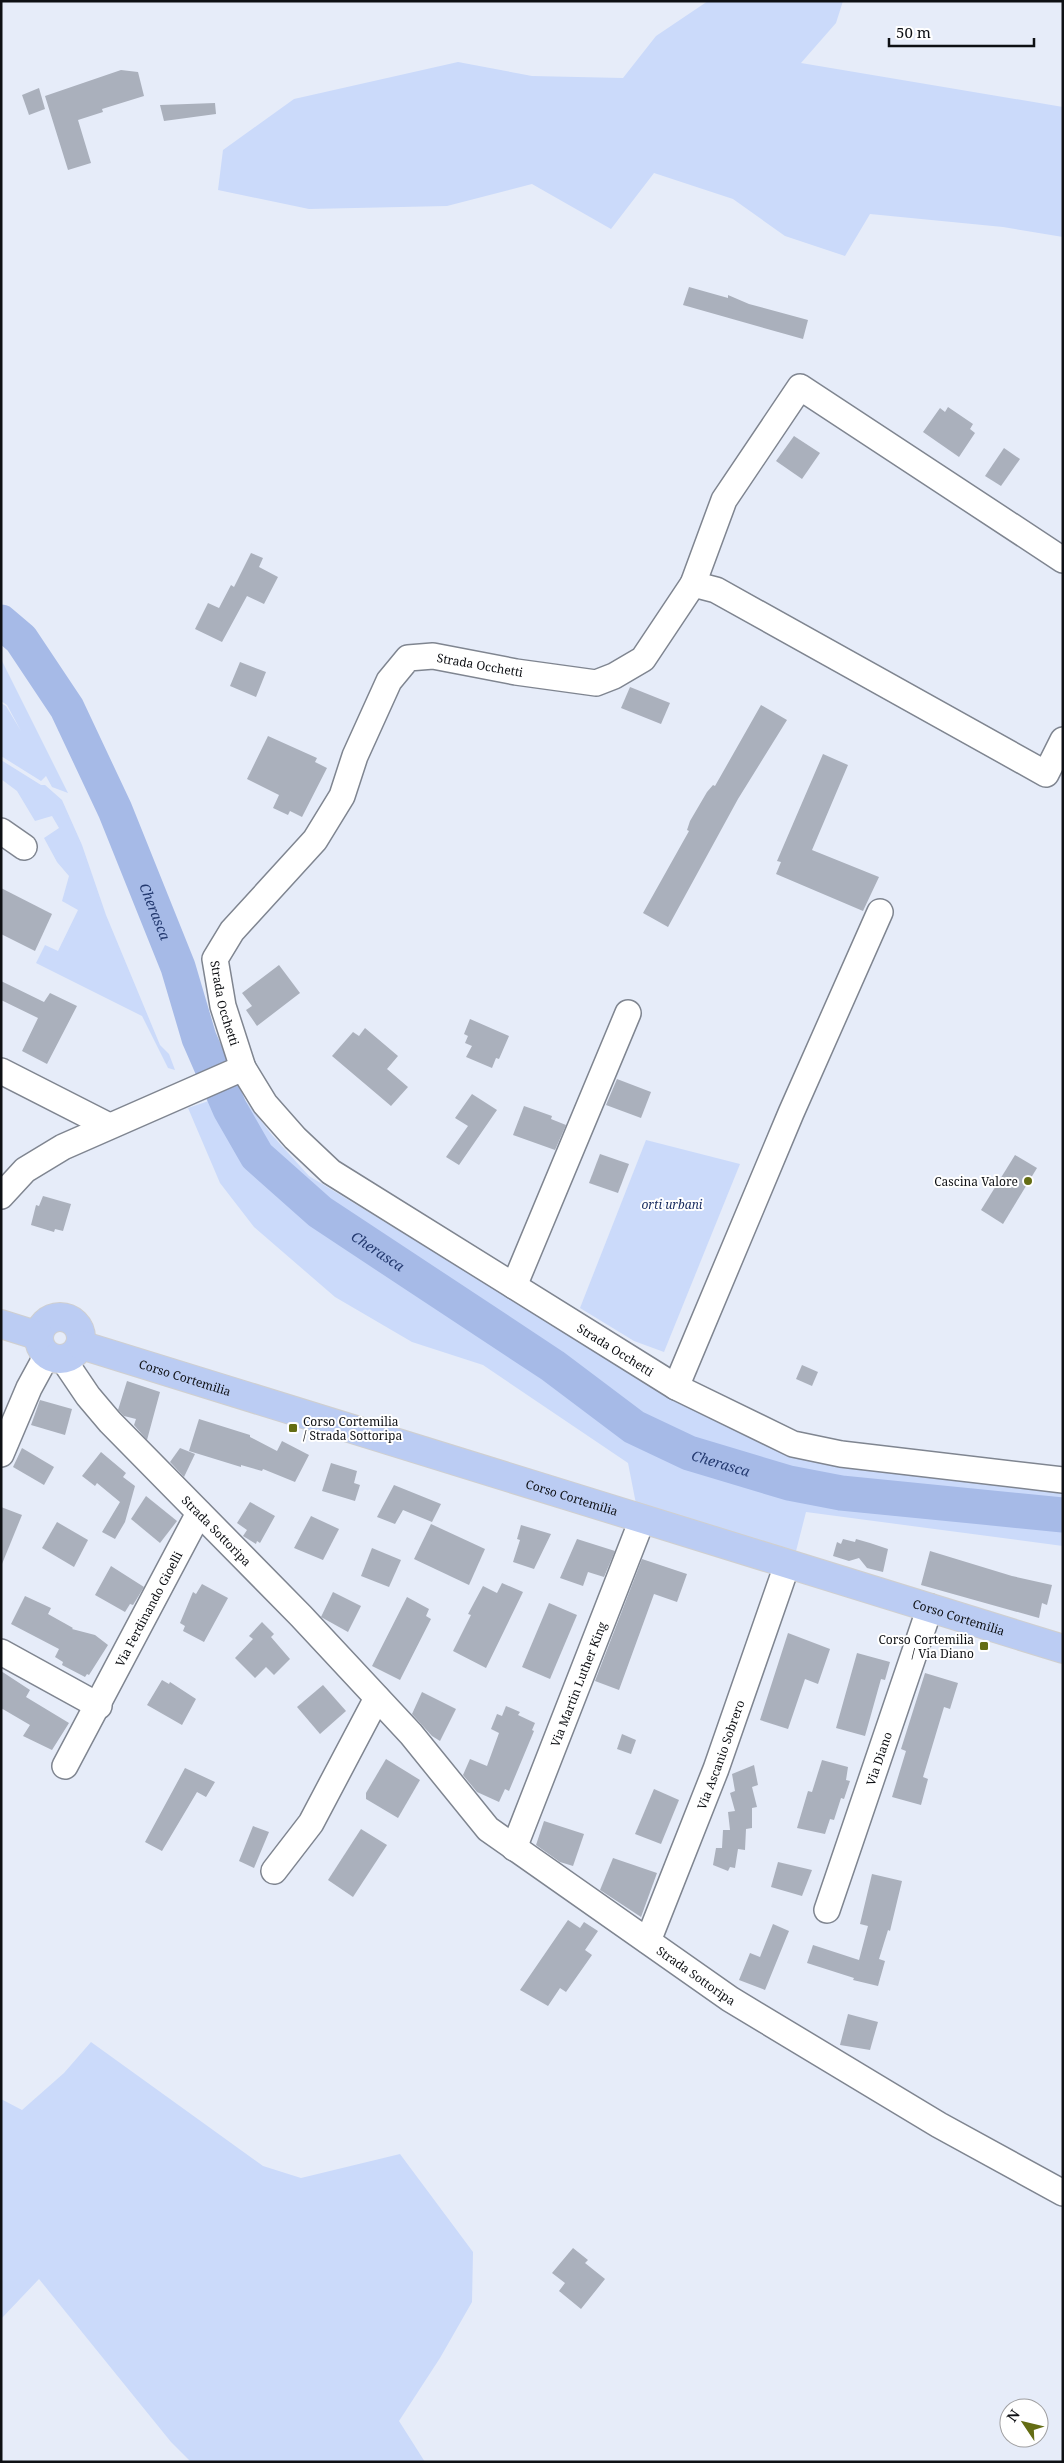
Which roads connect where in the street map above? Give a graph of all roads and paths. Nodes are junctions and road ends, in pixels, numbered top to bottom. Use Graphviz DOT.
graph roads {
  1 [pos="1063,560"];
  2 [pos="693,584"];
  3 [pos="1063,740"];
  4 [pos="1,831"];
  5 [pos="24,848"];
  6 [pos="880,912"];
  7 [pos="628,1013"];
  8 [pos="243,1068"];
  9 [pos="1,1071"];
  10 [pos="110,1126"];
  11 [pos="1,1196"];
  12 [pos="514,1286"];
  13 [pos="1,1324"];
  14 [pos="57,1349"];
  15 [pos="676,1387"];
  16 [pos="1,1454"];
  17 [pos="1063,1480"];
  18 [pos="199,1513"];
  19 [pos="642,1520"];
  20 [pos="787,1565"];
  21 [pos="930,1607"];
  22 [pos="1063,1649"];
  23 [pos="1,1652"];
  24 [pos="378,1698"];
  25 [pos="98,1706"];
  26 [pos="66,1766"];
  27 [pos="514,1848"];
  28 [pos="274,1871"];
  29 [pos="827,1910"];
  30 [pos="648,1941"];
  31 [pos="1063,2192"];
  1 -- 2 [label="street, Strada Occhetti"];
  2 -- 3 [label="street"];
  2 -- 8 [label="street, Strada Occhetti"];
  4 -- 5 [label="street"];
  6 -- 15 [label="street"];
  7 -- 12 [label="street"];
  8 -- 10 [label="street"];
  8 -- 12 [label="street, Strada Occhetti"];
  9 -- 10 [label="street"];
  10 -- 11 [label="street"];
  12 -- 15 [label="street, Strada Occhetti"];
  13 -- 14 [label="main road, Corso Cortemilia"];
  14 -- 16 [label="street"];
  14 -- 18 [label="street, Strada Sottoripa"];
  14 -- 19 [label="main road, Corso Cortemilia"];
  15 -- 17 [label="street, Strada Occhetti"];
  18 -- 24 [label="street, Strada Sottoripa"];
  18 -- 25 [label="street, Via Ferdinando Gioelli"];
  19 -- 20 [label="main road, Corso Cortemilia"];
  19 -- 27 [label="street, Via Martin Luther King"];
  20 -- 21 [label="main road, Corso Cortemilia"];
  20 -- 30 [label="street, Via Ascanio Sobrero"];
  21 -- 22 [label="main road, Corso Cortemilia"];
  21 -- 29 [label="street, Via Diano"];
  23 -- 25 [label="street"];
  24 -- 27 [label="street, Strada Sottoripa"];
  24 -- 28 [label="street"];
  25 -- 26 [label="street, Via Ferdinando Gioelli"];
  27 -- 30 [label="street, Strada Sottoripa"];
  30 -- 31 [label="street, Strada Sottoripa"];
}
